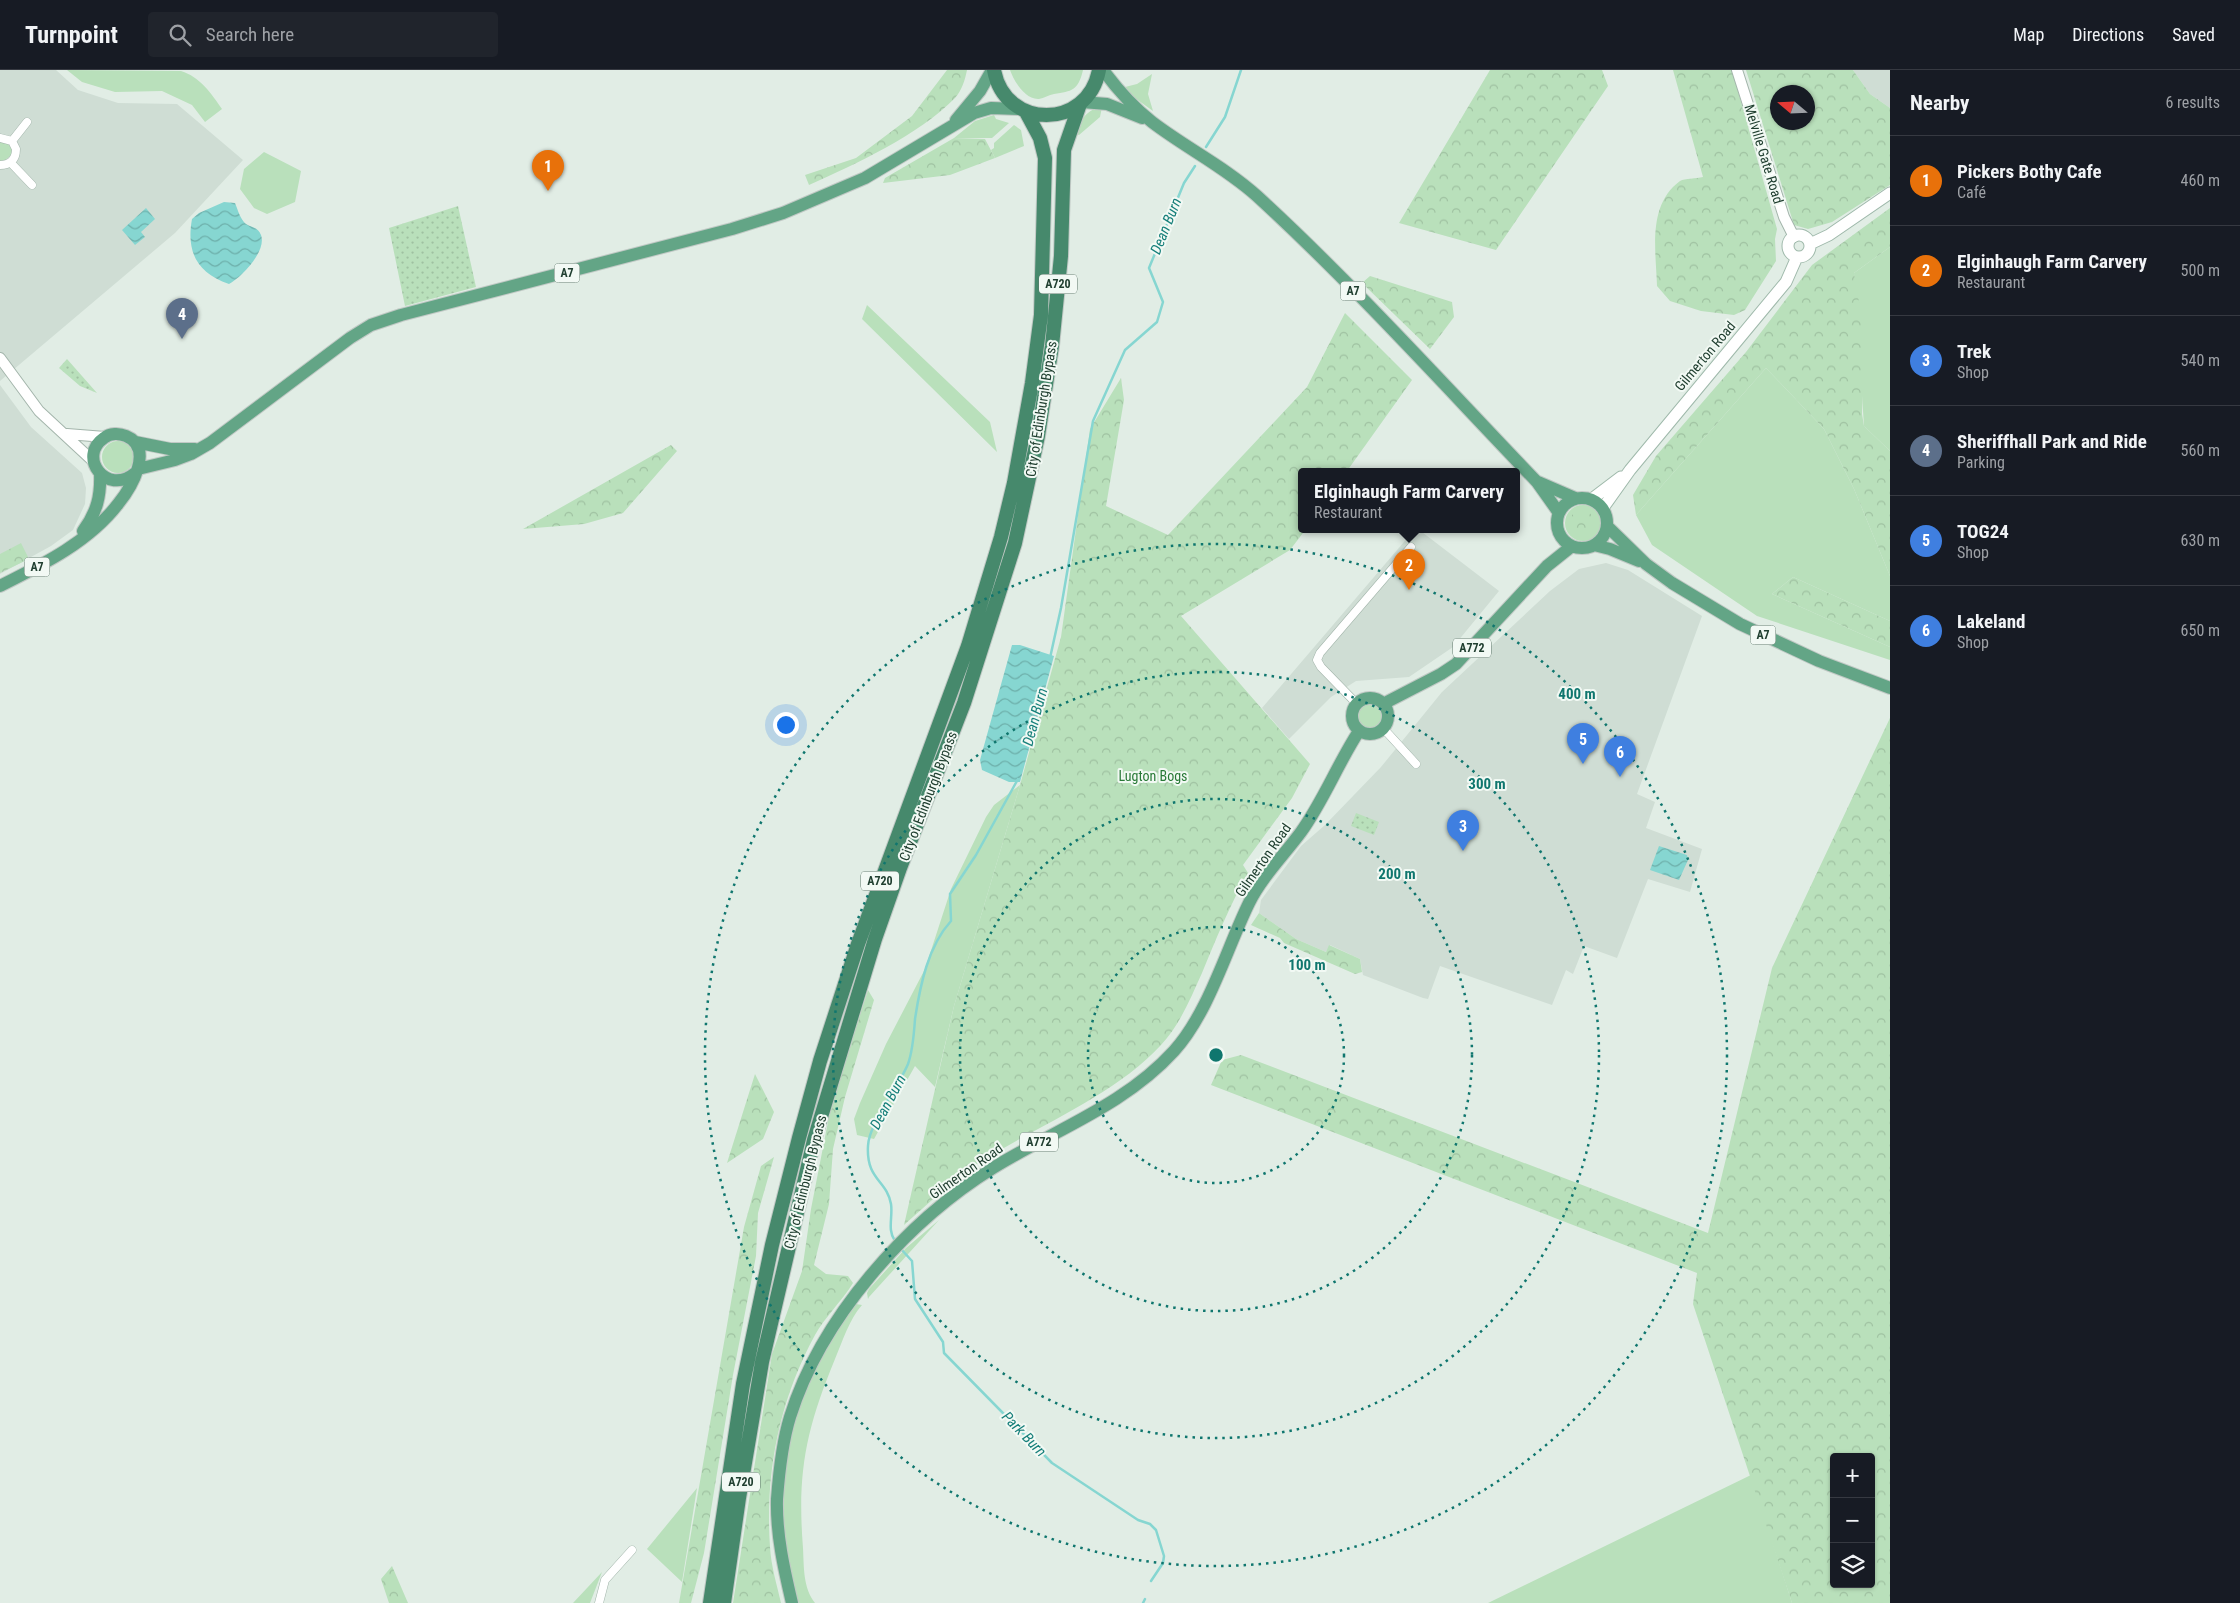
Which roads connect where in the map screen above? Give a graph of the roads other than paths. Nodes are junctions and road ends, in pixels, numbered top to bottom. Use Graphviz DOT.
graph roads {
  1 [pos="993,70"];
  2 [pos="1099,70"];
  3 [pos="1103,70"];
  4 [pos="1737,70"];
  5 [pos="1081,103"];
  6 [pos="1023,110"];
  7 [pos="27,122"];
  8 [pos="1151,122"];
  9 [pos="951,126"];
  10 [pos="0,138"];
  11 [pos="12,141"];
  12 [pos="11,162"];
  13 [pos="0,165"];
  14 [pos="32,185"];
  15 [pos="1890,193"];
  16 [pos="1794,237"];
  17 [pos="1810,244"];
  18 [pos="1797,257"];
  19 [pos="0,358"];
  20 [pos="66,434"];
  21 [pos="105,437"];
  22 [pos="135,442"];
  23 [pos="200,449"];
  24 [pos="161,463"];
  25 [pos="97,468"];
  26 [pos="1630,470"];
  27 [pos="136,471"];
  28 [pos="1537,482"];
  29 [pos="126,493"];
  30 [pos="1575,498"];
  31 [pos="1592,499"];
  32 [pos="1603,508"];
  33 [pos="1559,512"];
  34 [pos="1607,526"];
  35 [pos="1561,536"];
  36 [pos="72,545"];
  37 [pos="1594,545"];
  38 [pos="1572,546"];
  39 [pos="1411,547"];
  40 [pos="1646,564"];
  41 [pos="1547,566"];
  42 [pos="0,586"];
  43 [pos="1890,688"];
  44 [pos="1357,704"];
  45 [pos="1383,704"];
  46 [pos="1383,728"];
  47 [pos="1359,731"];
  48 [pos="1416,764"];
  49 [pos="632,1550"];
  50 [pos="599,1603"];
  51 [pos="710,1603"];
  52 [pos="724,1603"];
  53 [pos="792,1603"];
  1 -- 6 [label="highway"];
  1 -- 9 [label="main road, A7"];
  2 -- 5 [label="highway, City of Edinburgh Bypass"];
  3 -- 8 [label="main road, A7"];
  4 -- 16 [label="street, Melville Gate Road"];
  5 -- 6 [label="highway"];
  5 -- 8 [label="main road, A7"];
  5 -- 52 [label="highway, City of Edinburgh Bypass / A720"];
  6 -- 9 [label="main road, A7"];
  6 -- 51 [label="highway, City of Edinburgh Bypass / A720"];
  7 -- 11 [label="street"];
  8 -- 28 [label="main road, A7"];
  9 -- 23 [label="main road, A7"];
  10 -- 11 [label="street"];
  11 -- 12 [label="street"];
  12 -- 13 [label="street"];
  12 -- 14 [label="street"];
  15 -- 17 [label="main road"];
  16 -- 17 [label="main road"];
  16 -- 18 [label="main road"];
  17 -- 18 [label="main road"];
  18 -- 26 [label="main road, Gilmerton Road"];
  19 -- 20 [label="street"];
  20 -- 21 [label="street"];
  20 -- 25 [label="street"];
  21 -- 22 [label="main road"];
  21 -- 25 [label="main road, A7"];
  22 -- 23 [label="main road"];
  22 -- 27 [label="main road, A7"];
  23 -- 24 [label="main road, A7"];
  24 -- 27 [label="main road, A7"];
  24 -- 29 [label="main road, A7"];
  25 -- 27 [label="main road, A7"];
  25 -- 36 [label="main road, A7"];
  26 -- 31 [label="main road, Gilmerton Road"];
  26 -- 32 [label="main road, Gilmerton Road"];
  27 -- 29 [label="main road, A7"];
  28 -- 30 [label="main road, A7"];
  28 -- 33 [label="main road, A7"];
  29 -- 36 [label="main road, A7"];
  30 -- 31 [label="main road"];
  30 -- 33 [label="main road"];
  31 -- 32 [label="main road"];
  32 -- 34 [label="main road"];
  33 -- 35 [label="main road"];
  34 -- 37 [label="main road"];
  34 -- 40 [label="main road, A7"];
  35 -- 38 [label="main road"];
  35 -- 41 [label="main road, A772"];
  36 -- 42 [label="main road, A7"];
  37 -- 38 [label="main road"];
  37 -- 40 [label="main road, A7"];
  38 -- 41 [label="main road, A772"];
  39 -- 44 [label="street"];
  40 -- 43 [label="main road, A7"];
  41 -- 45 [label="main road, A772"];
  44 -- 45 [label="main road"];
  44 -- 47 [label="main road"];
  45 -- 46 [label="main road"];
  46 -- 47 [label="main road"];
  46 -- 48 [label="street"];
  47 -- 53 [label="main road, Gilmerton Road / A772"];
  49 -- 50 [label="street"];
}
